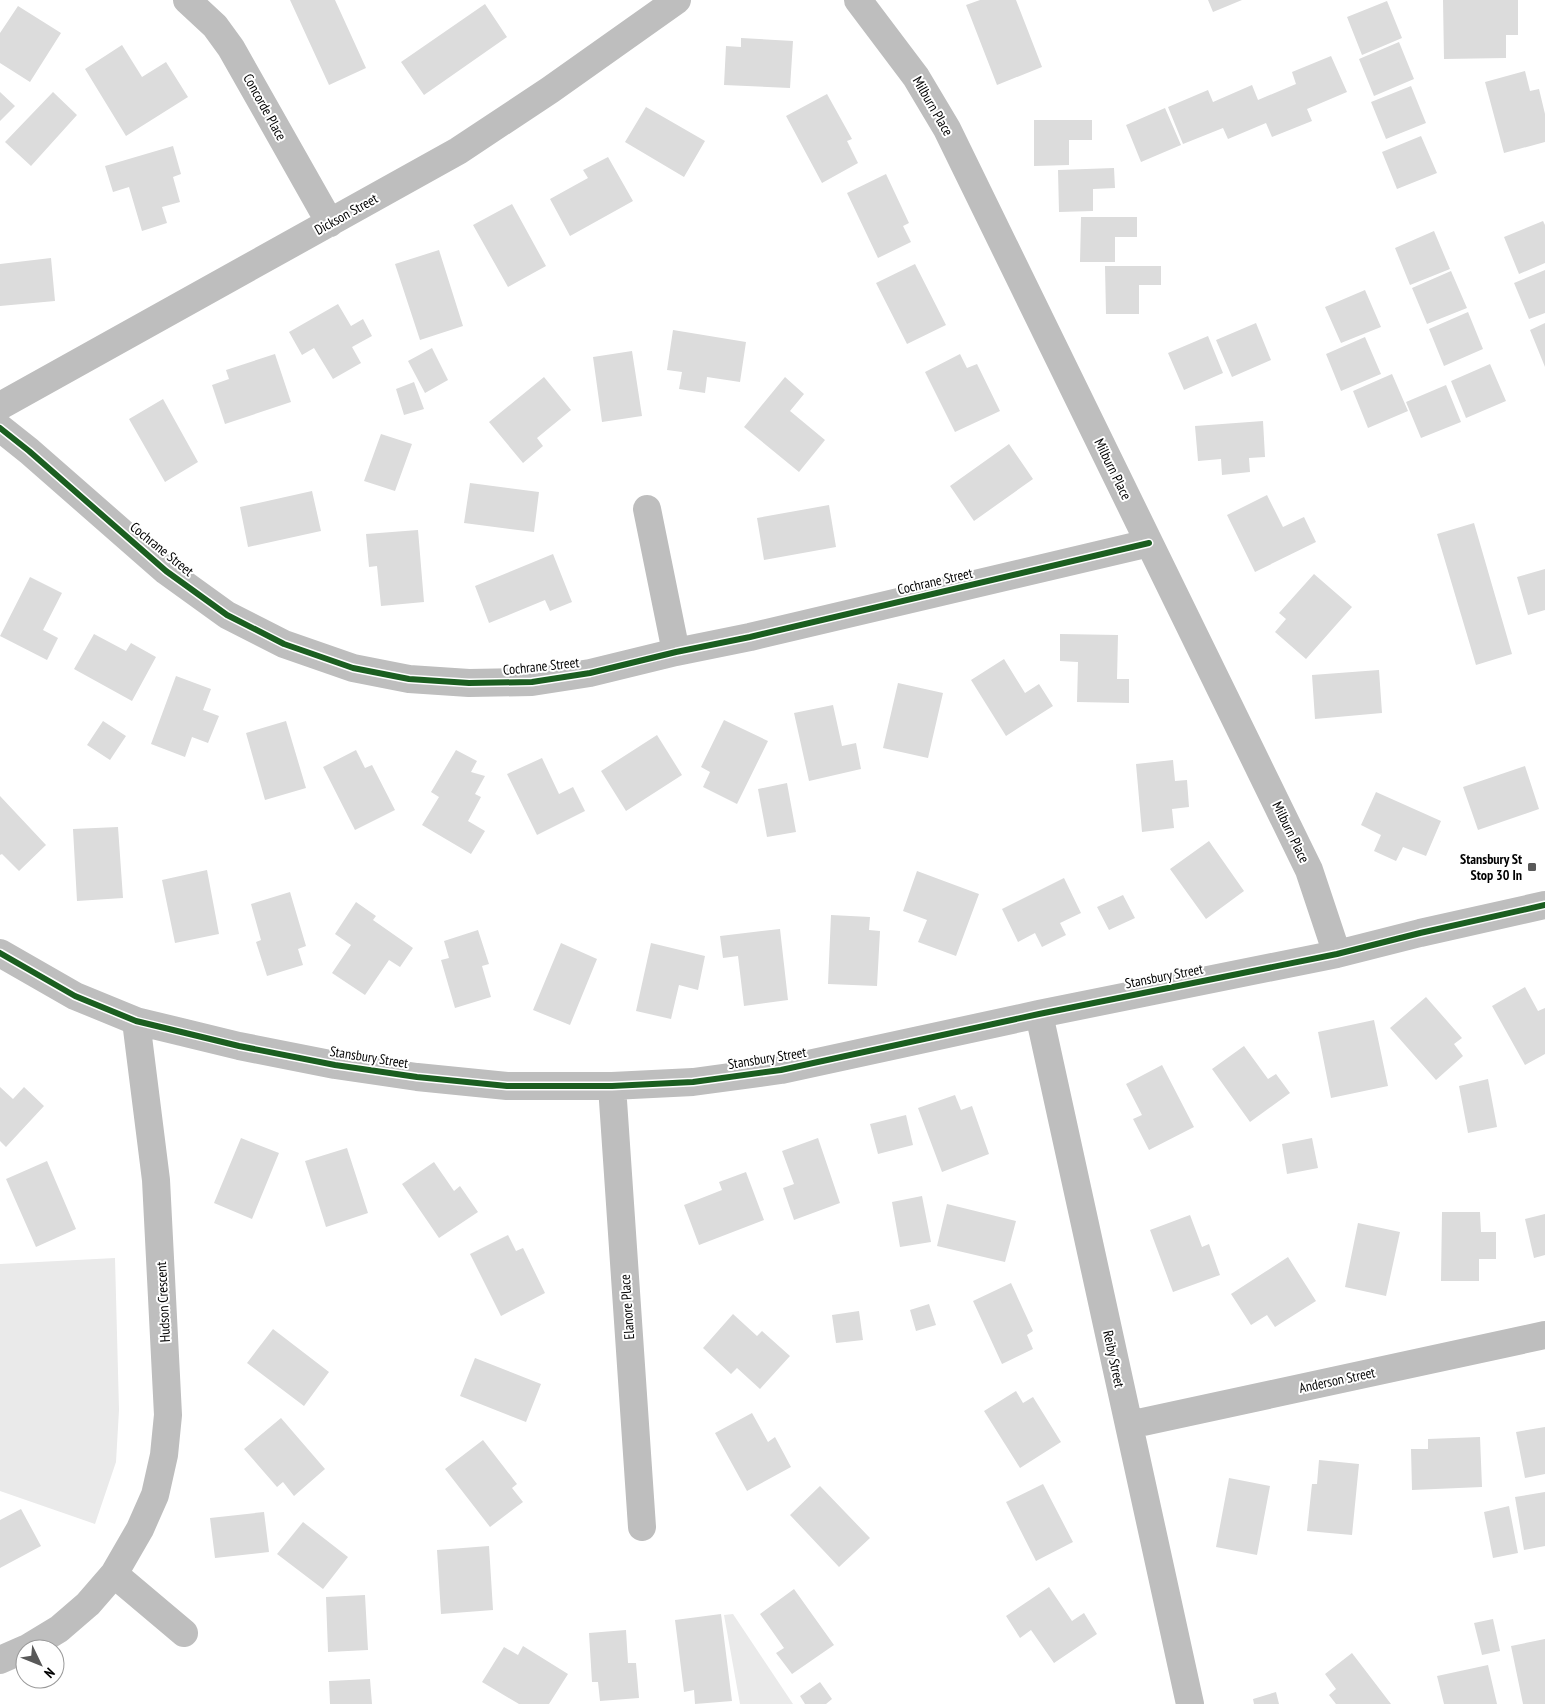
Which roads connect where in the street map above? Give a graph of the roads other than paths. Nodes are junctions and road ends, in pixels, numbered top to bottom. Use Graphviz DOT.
graph roads {
  1 [pos="187,0"];
  2 [pos="677,0"];
  3 [pos="858,0"];
  4 [pos="330,223"];
  5 [pos="0,406"];
  6 [pos="0,428"];
  7 [pos="647,509"];
  8 [pos="1149,543"];
  9 [pos="676,652"];
  10 [pos="1545,906"];
  11 [pos="0,954"];
  12 [pos="1337,954"];
  13 [pos="1039,1014"];
  14 [pos="136,1021"];
  15 [pos="612,1086"];
  16 [pos="1545,1335"];
  17 [pos="1129,1425"];
  18 [pos="642,1527"];
  19 [pos="114,1574"];
  20 [pos="184,1633"];
  21 [pos="43,1639"];
  22 [pos="15,1653"];
  23 [pos="0,1660"];
  24 [pos="1190,1704"];
  1 -- 4 [label="street, Concorde Place"];
  2 -- 4 [label="street, Dickson Street"];
  3 -- 8 [label="street, Milburn Place"];
  4 -- 5 [label="street, Dickson Street"];
  6 -- 9 [label="street, Cochrane Street"];
  7 -- 9 [label="street"];
  8 -- 9 [label="street, Cochrane Street"];
  8 -- 12 [label="street, Milburn Place"];
  10 -- 12 [label="street, Stansbury Street"];
  11 -- 14 [label="street, Stansbury Street"];
  12 -- 13 [label="street, Stansbury Street"];
  13 -- 15 [label="street, Stansbury Street"];
  13 -- 17 [label="street, Reiby Street"];
  14 -- 15 [label="street, Stansbury Street"];
  14 -- 19 [label="street, Hudson Crescent"];
  15 -- 18 [label="street, Elanore Place"];
  16 -- 17 [label="street, Anderson Street"];
  17 -- 24 [label="street, Reiby Street"];
  19 -- 20 [label="street"];
  19 -- 21 [label="street, Hudson Crescent"];
  22 -- 23 [label="street, Hudson Crescent"];
}
